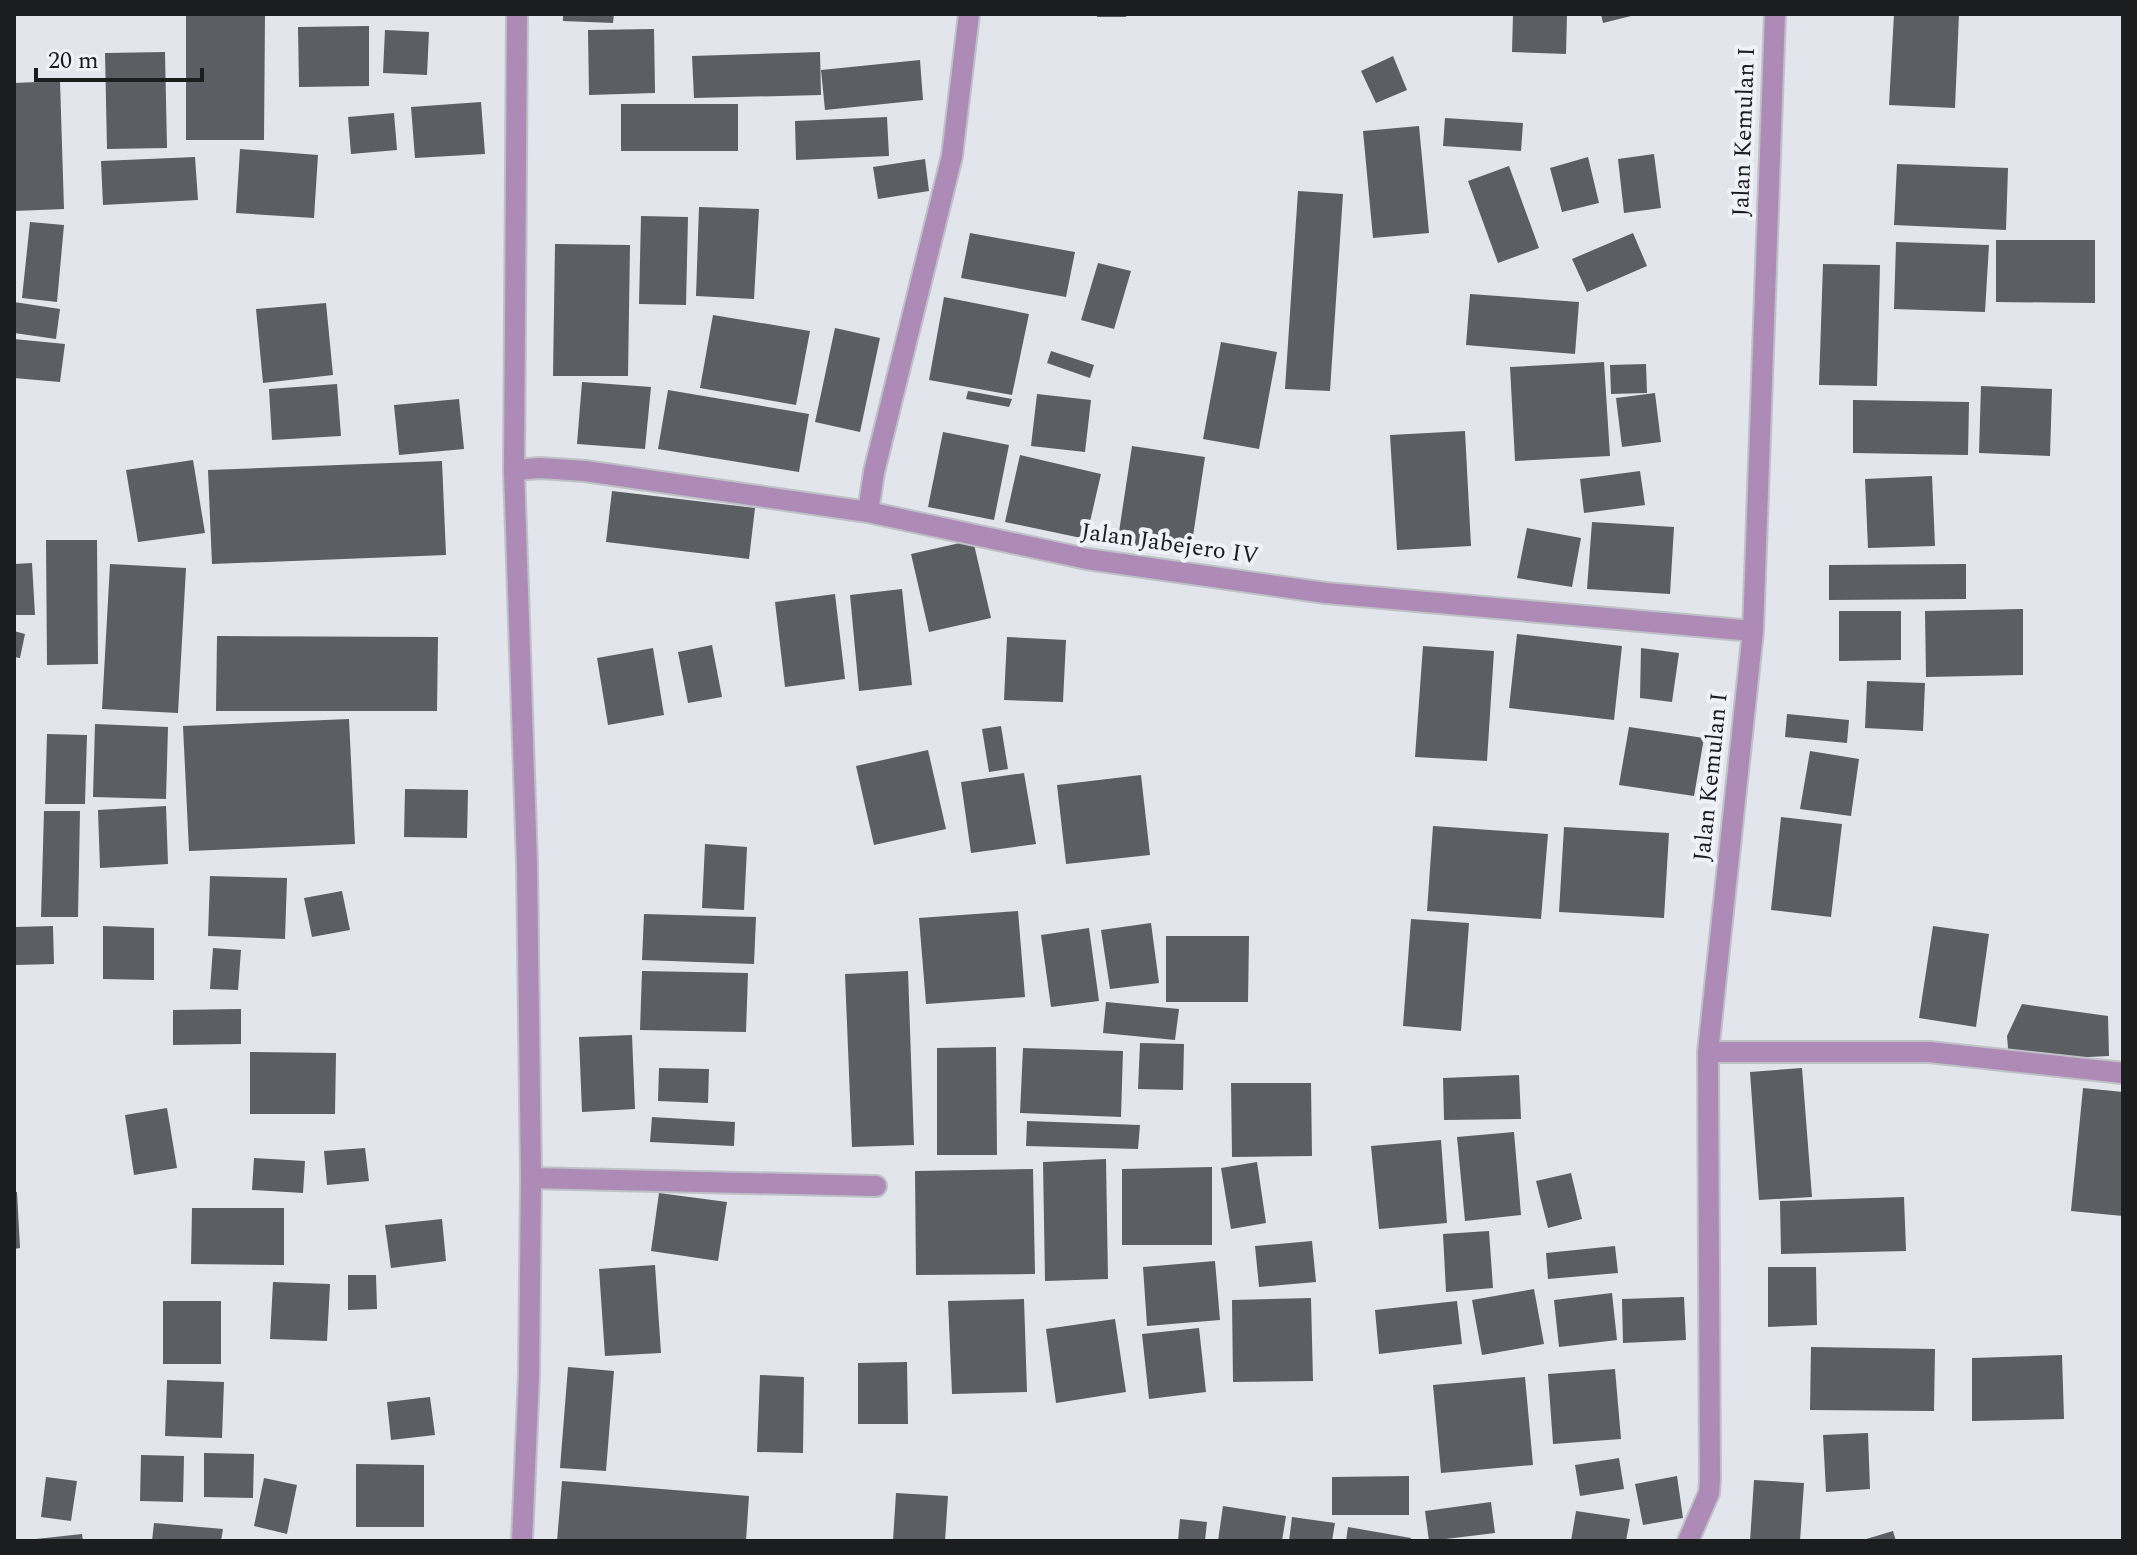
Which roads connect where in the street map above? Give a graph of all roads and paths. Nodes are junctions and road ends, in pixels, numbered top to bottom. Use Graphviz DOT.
graph roads {
  1 [pos="517,14"];
  2 [pos="969,14"];
  3 [pos="1775,14"];
  4 [pos="514,470"];
  5 [pos="868,512"];
  6 [pos="1753,631"];
  7 [pos="1708,1052"];
  8 [pos="2123,1073"];
  9 [pos="531,1178"];
  10 [pos="876,1186"];
  11 [pos="522,1541"];
  12 [pos="1688,1541"];
  1 -- 4 [label="street"];
  2 -- 5 [label="street"];
  3 -- 6 [label="street, Jalan Kemulan I"];
  4 -- 5 [label="street, Jalan Jabejero IV"];
  4 -- 9 [label="street"];
  5 -- 6 [label="street, Jalan Jabejero IV"];
  6 -- 7 [label="street, Jalan Kemulan I"];
  7 -- 8 [label="street"];
  7 -- 12 [label="street, Jalan Kemulan I"];
  9 -- 10 [label="street"];
  9 -- 11 [label="street"];
}
